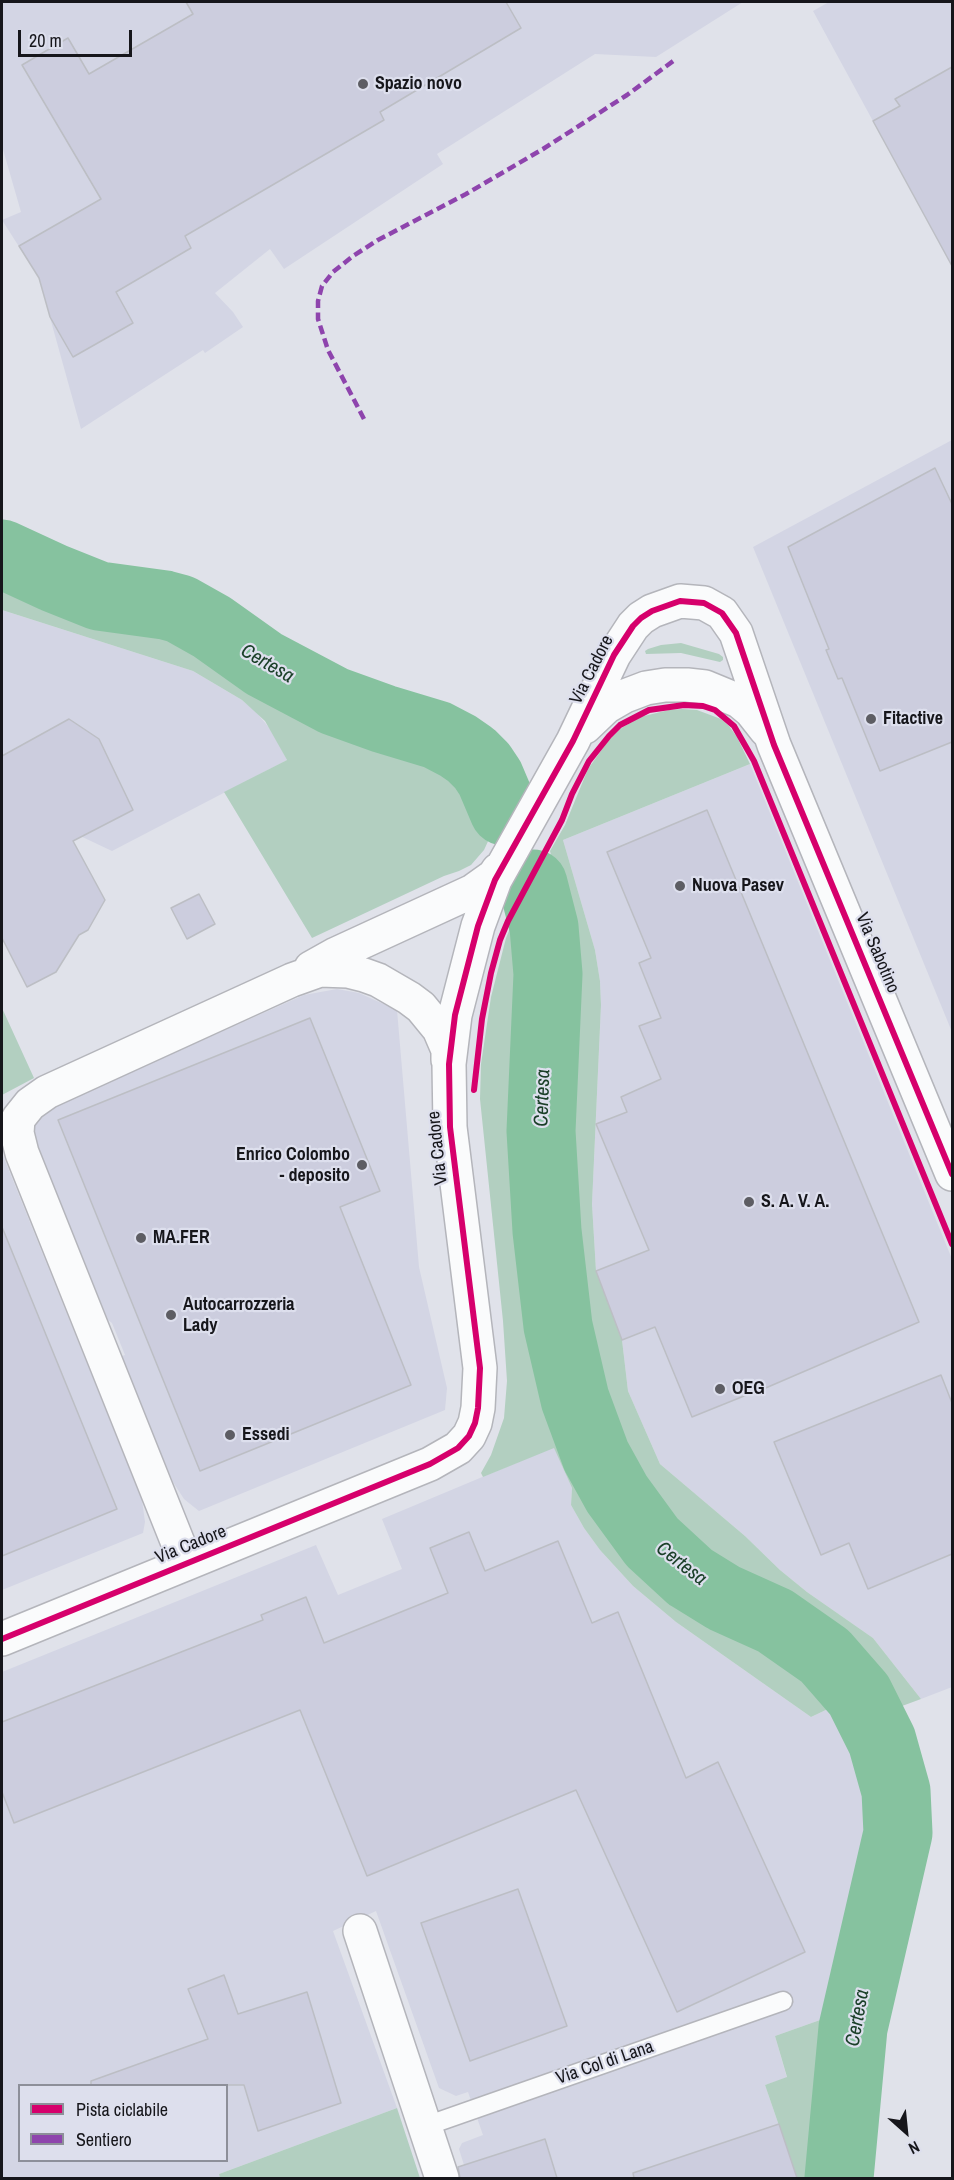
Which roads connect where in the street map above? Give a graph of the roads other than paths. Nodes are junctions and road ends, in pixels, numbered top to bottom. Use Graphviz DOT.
graph roads {
  1 [pos="573,741"];
  2 [pos="774,745"];
  3 [pos="492,880"];
  4 [pos="292,980"];
  5 [pos="449,1064"];
  6 [pos="952,1174"];
  7 [pos="186,1563"];
  8 [pos="2,1639"];
  9 [pos="360,1930"];
  10 [pos="783,2001"];
  11 [pos="426,2126"];
  12 [pos="442,2178"];
  1 -- 2 [label="street, Via Cadore"];
  1 -- 2 [label="street, Via Cadore"];
  1 -- 3 [label="street, Via Cadore"];
  2 -- 6 [label="street, Via Sabotino"];
  3 -- 4 [label="street"];
  3 -- 5 [label="street, Via Cadore"];
  4 -- 5 [label="street, Via Cadore"];
  4 -- 7 [label="street, Via Cadore"];
  5 -- 7 [label="street, Via Cadore"];
  7 -- 8 [label="street, Via Cadore"];
  9 -- 11 [label="street"];
  10 -- 11 [label="lane, Via Col di Lana"];
  11 -- 12 [label="street"];
}
